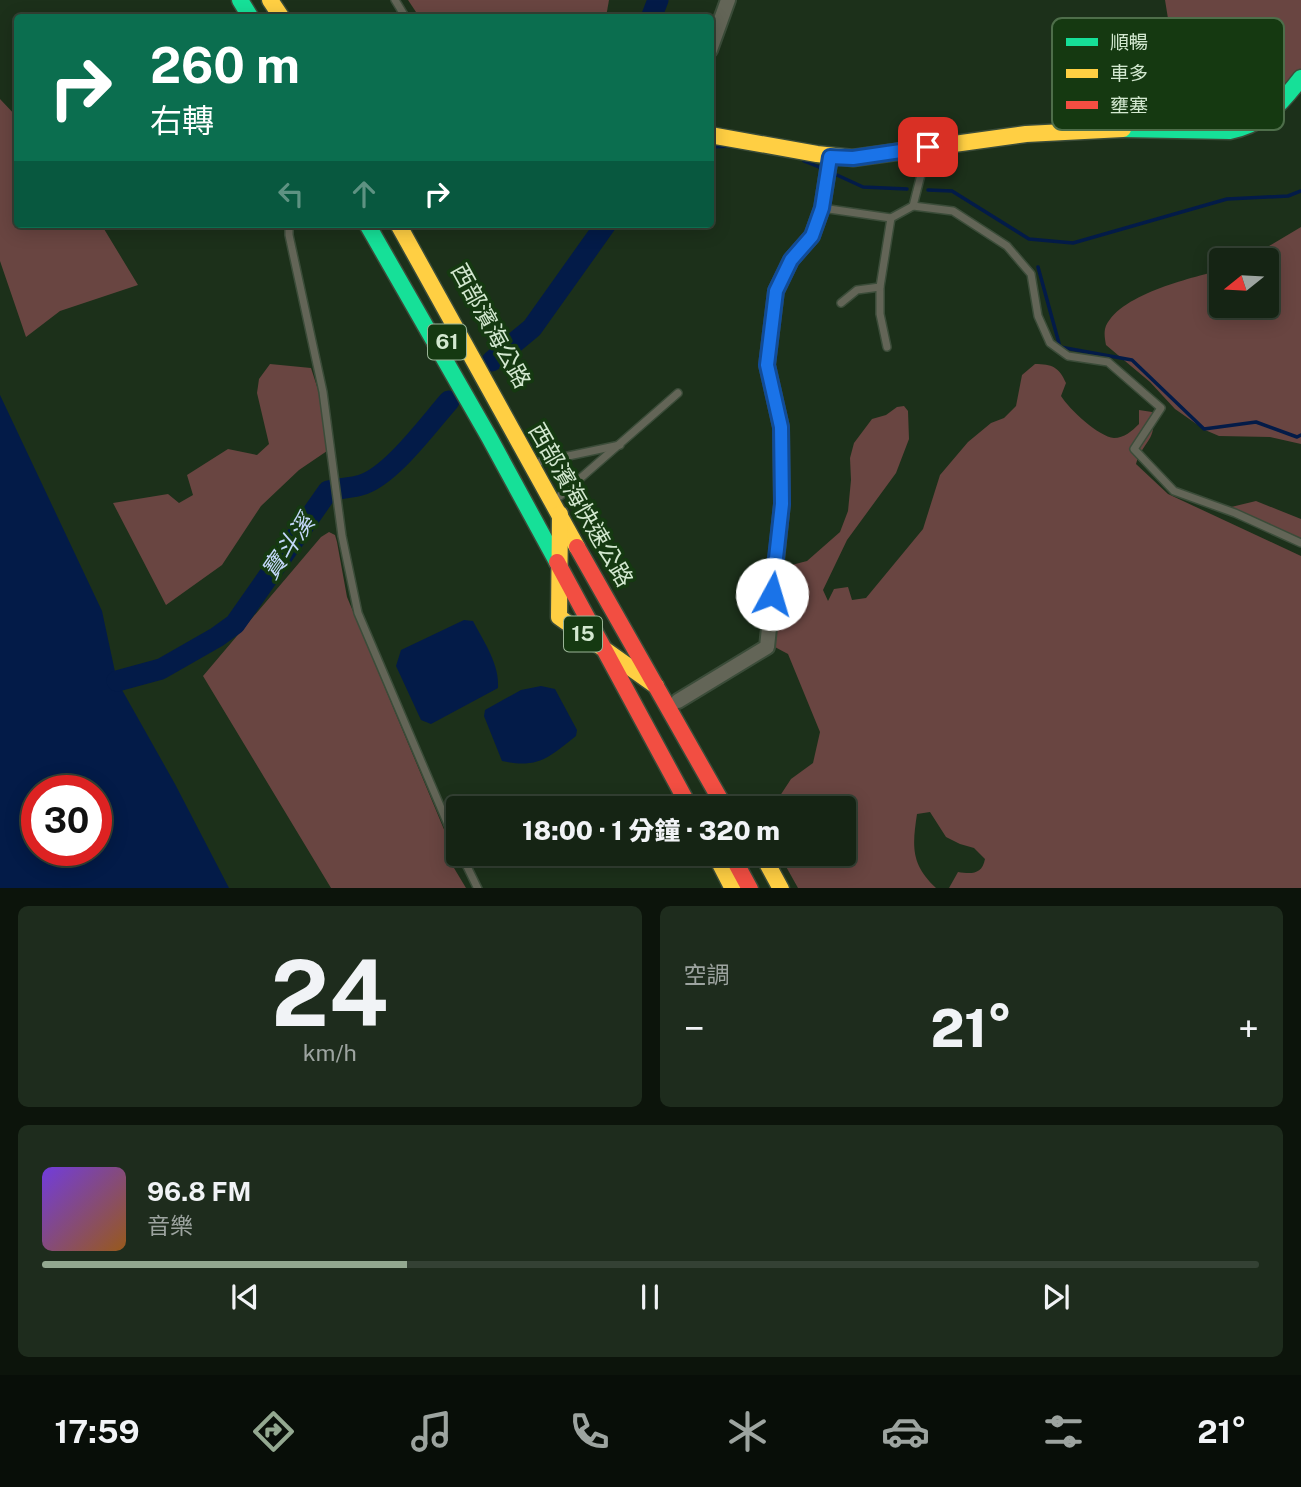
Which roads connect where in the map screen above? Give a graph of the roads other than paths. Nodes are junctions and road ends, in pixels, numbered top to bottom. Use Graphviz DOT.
graph roads {
  1 [pos="728,0"];
  2 [pos="714,39"];
  3 [pos="1301,78"];
  4 [pos="1284,97"];
  5 [pos="1086,130"];
  6 [pos="1086,130"];
  7 [pos="1228,130"];
  8 [pos="714,135"];
  9 [pos="928,147"];
  10 [pos="830,157"];
  11 [pos="913,206"];
  12 [pos="822,208"];
  13 [pos="891,218"];
  14 [pos="289,228"];
  15 [pos="369,228"];
  16 [pos="383,228"];
  17 [pos="399,228"];
  18 [pos="412,228"];
  19 [pos="403,249"];
  20 [pos="880,287"];
  21 [pos="841,303"];
  22 [pos="887,347"];
  23 [pos="678,393"];
  24 [pos="503,428"];
  25 [pos="621,445"];
  26 [pos="540,462"];
  27 [pos="560,496"];
  28 [pos="1301,543"];
  29 [pos="678,701"];
  30 [pos="683,796"];
  31 [pos="700,796"];
  32 [pos="718,796"];
  33 [pos="730,796"];
  34 [pos="446,820"];
  35 [pos="467,866"];
  36 [pos="721,866"];
  37 [pos="738,866"];
  38 [pos="758,866"];
  39 [pos="769,866"];
  40 [pos="478,888"];
  41 [pos="733,888"];
  42 [pos="750,888"];
  43 [pos="770,888"];
  44 [pos="781,888"];
  1 -- 2 [label="street"];
  3 -- 4 [label="main road"];
  5 -- 9 [label="main road"];
  6 -- 7 [label="main road"];
  8 -- 10 [label="main road"];
  9 -- 10 [label="main road"];
  9 -- 11 [label="lane"];
  10 -- 12 [label="street"];
  11 -- 13 [label="lane"];
  11 -- 28 [label="lane"];
  12 -- 13 [label="lane"];
  12 -- 29 [label="street"];
  13 -- 20 [label="lane"];
  14 -- 34 [label="lane"];
  15 -- 30 [label="main road, 15"];
  16 -- 19 [label="main road, 西部濱海快速公路 / 61"];
  17 -- 19 [label="main road, 西部濱海快速公路 / 61"];
  18 -- 26 [label="main road, 西部濱海公路"];
  19 -- 24 [label="main road, 西部濱海快速公路 / 61"];
  20 -- 21 [label="lane"];
  20 -- 22 [label="lane"];
  23 -- 25 [label="lane"];
  24 -- 31 [label="main road, 西部濱海快速公路 / 61"];
  24 -- 32 [label="main road, 西部濱海快速公路 / 61"];
  25 -- 26 [label="lane"];
  25 -- 27 [label="lane"];
  26 -- 27 [label="main road, 西部濱海公路"];
  27 -- 29 [label="main road, 15"];
  29 -- 33 [label="main road, 15"];
  35 -- 40 [label="lane"];
  36 -- 41 [label="main road"];
  37 -- 42 [label="main road"];
  38 -- 43 [label="main road"];
  39 -- 44 [label="main road"];
}
